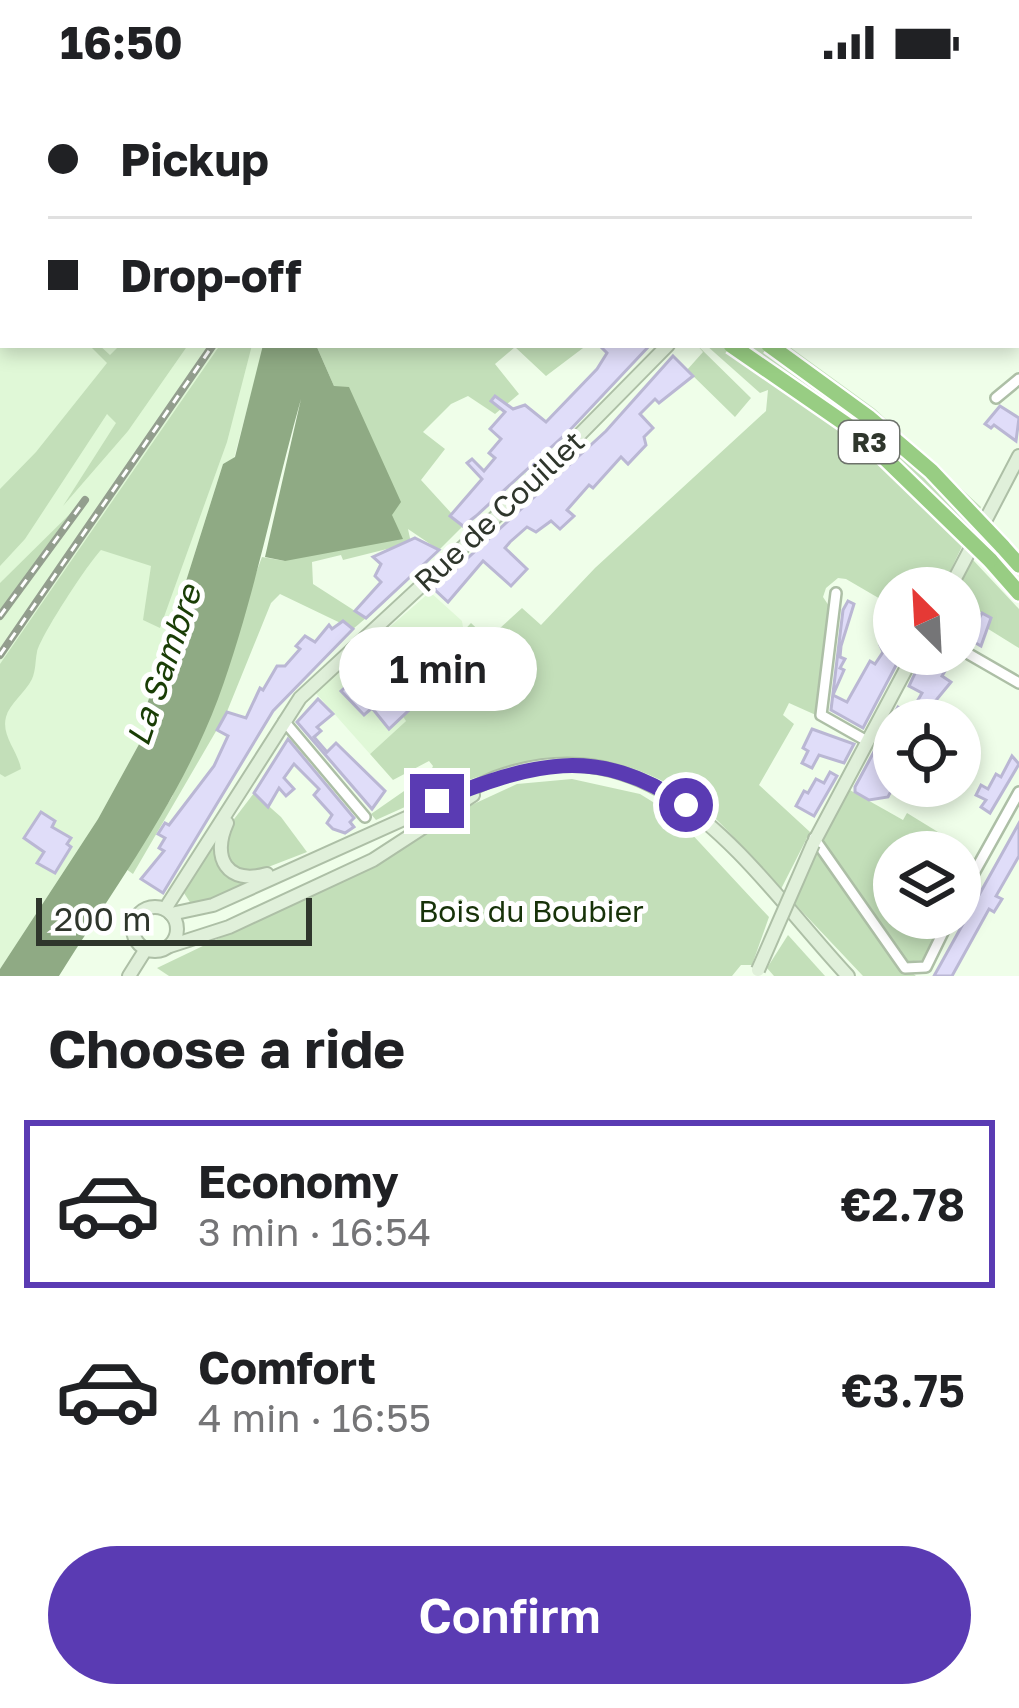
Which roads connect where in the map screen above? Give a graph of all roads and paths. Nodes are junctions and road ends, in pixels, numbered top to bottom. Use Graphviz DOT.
graph roads {
  1 [pos="665,348"];
  2 [pos="735,348"];
  3 [pos="773,348"];
  4 [pos="1019,379"];
  5 [pos="996,398"];
  6 [pos="1019,456"];
  7 [pos="1019,565"];
  8 [pos="961,567"];
  9 [pos="836,593"];
  10 [pos="1019,593"];
  11 [pos="981,661"];
  12 [pos="903,675"];
  13 [pos="1019,683"];
  14 [pos="284,722"];
  15 [pos="867,741"];
  16 [pos="1019,792"];
  17 [pos="235,798"];
  18 [pos="365,817"];
  19 [pos="813,841"];
  20 [pos="313,858"];
  21 [pos="981,860"];
  22 [pos="168,911"];
  23 [pos="873,924"];
  24 [pos="884,939"];
  25 [pos="940,939"];
  26 [pos="170,946"];
  27 [pos="146,949"];
  28 [pos="757,973"];
  29 [pos="129,976"];
  30 [pos="838,976"];
  31 [pos="848,976"];
  1 -- 14 [label="main road, Rue de Couillet"];
  2 -- 10 [label="highway, R3, bridge"];
  3 -- 7 [label="highway, R3, bridge"];
  4 -- 5 [label="street"];
  6 -- 8 [label="main road"];
  9 -- 15 [label="street"];
  11 -- 13 [label="street"];
  12 -- 15 [label="main road"];
  14 -- 17 [label="main road, Rue de Couillet"];
  14 -- 18 [label="street"];
  15 -- 19 [label="main road"];
  16 -- 21 [label="street"];
  17 -- 20 [label="main road"];
  17 -- 22 [label="main road, Rue de Couillet"];
  19 -- 23 [label="street"];
  19 -- 28 [label="main road, bridge"];
  20 -- 22 [label="main road"];
  20 -- 31 [label="main road"];
  22 -- 26 [label="main road"];
  22 -- 27 [label="main road"];
  24 -- 25 [label="street"];
  26 -- 27 [label="main road"];
  26 -- 30 [label="main road"];
  27 -- 29 [label="main road"];
}
